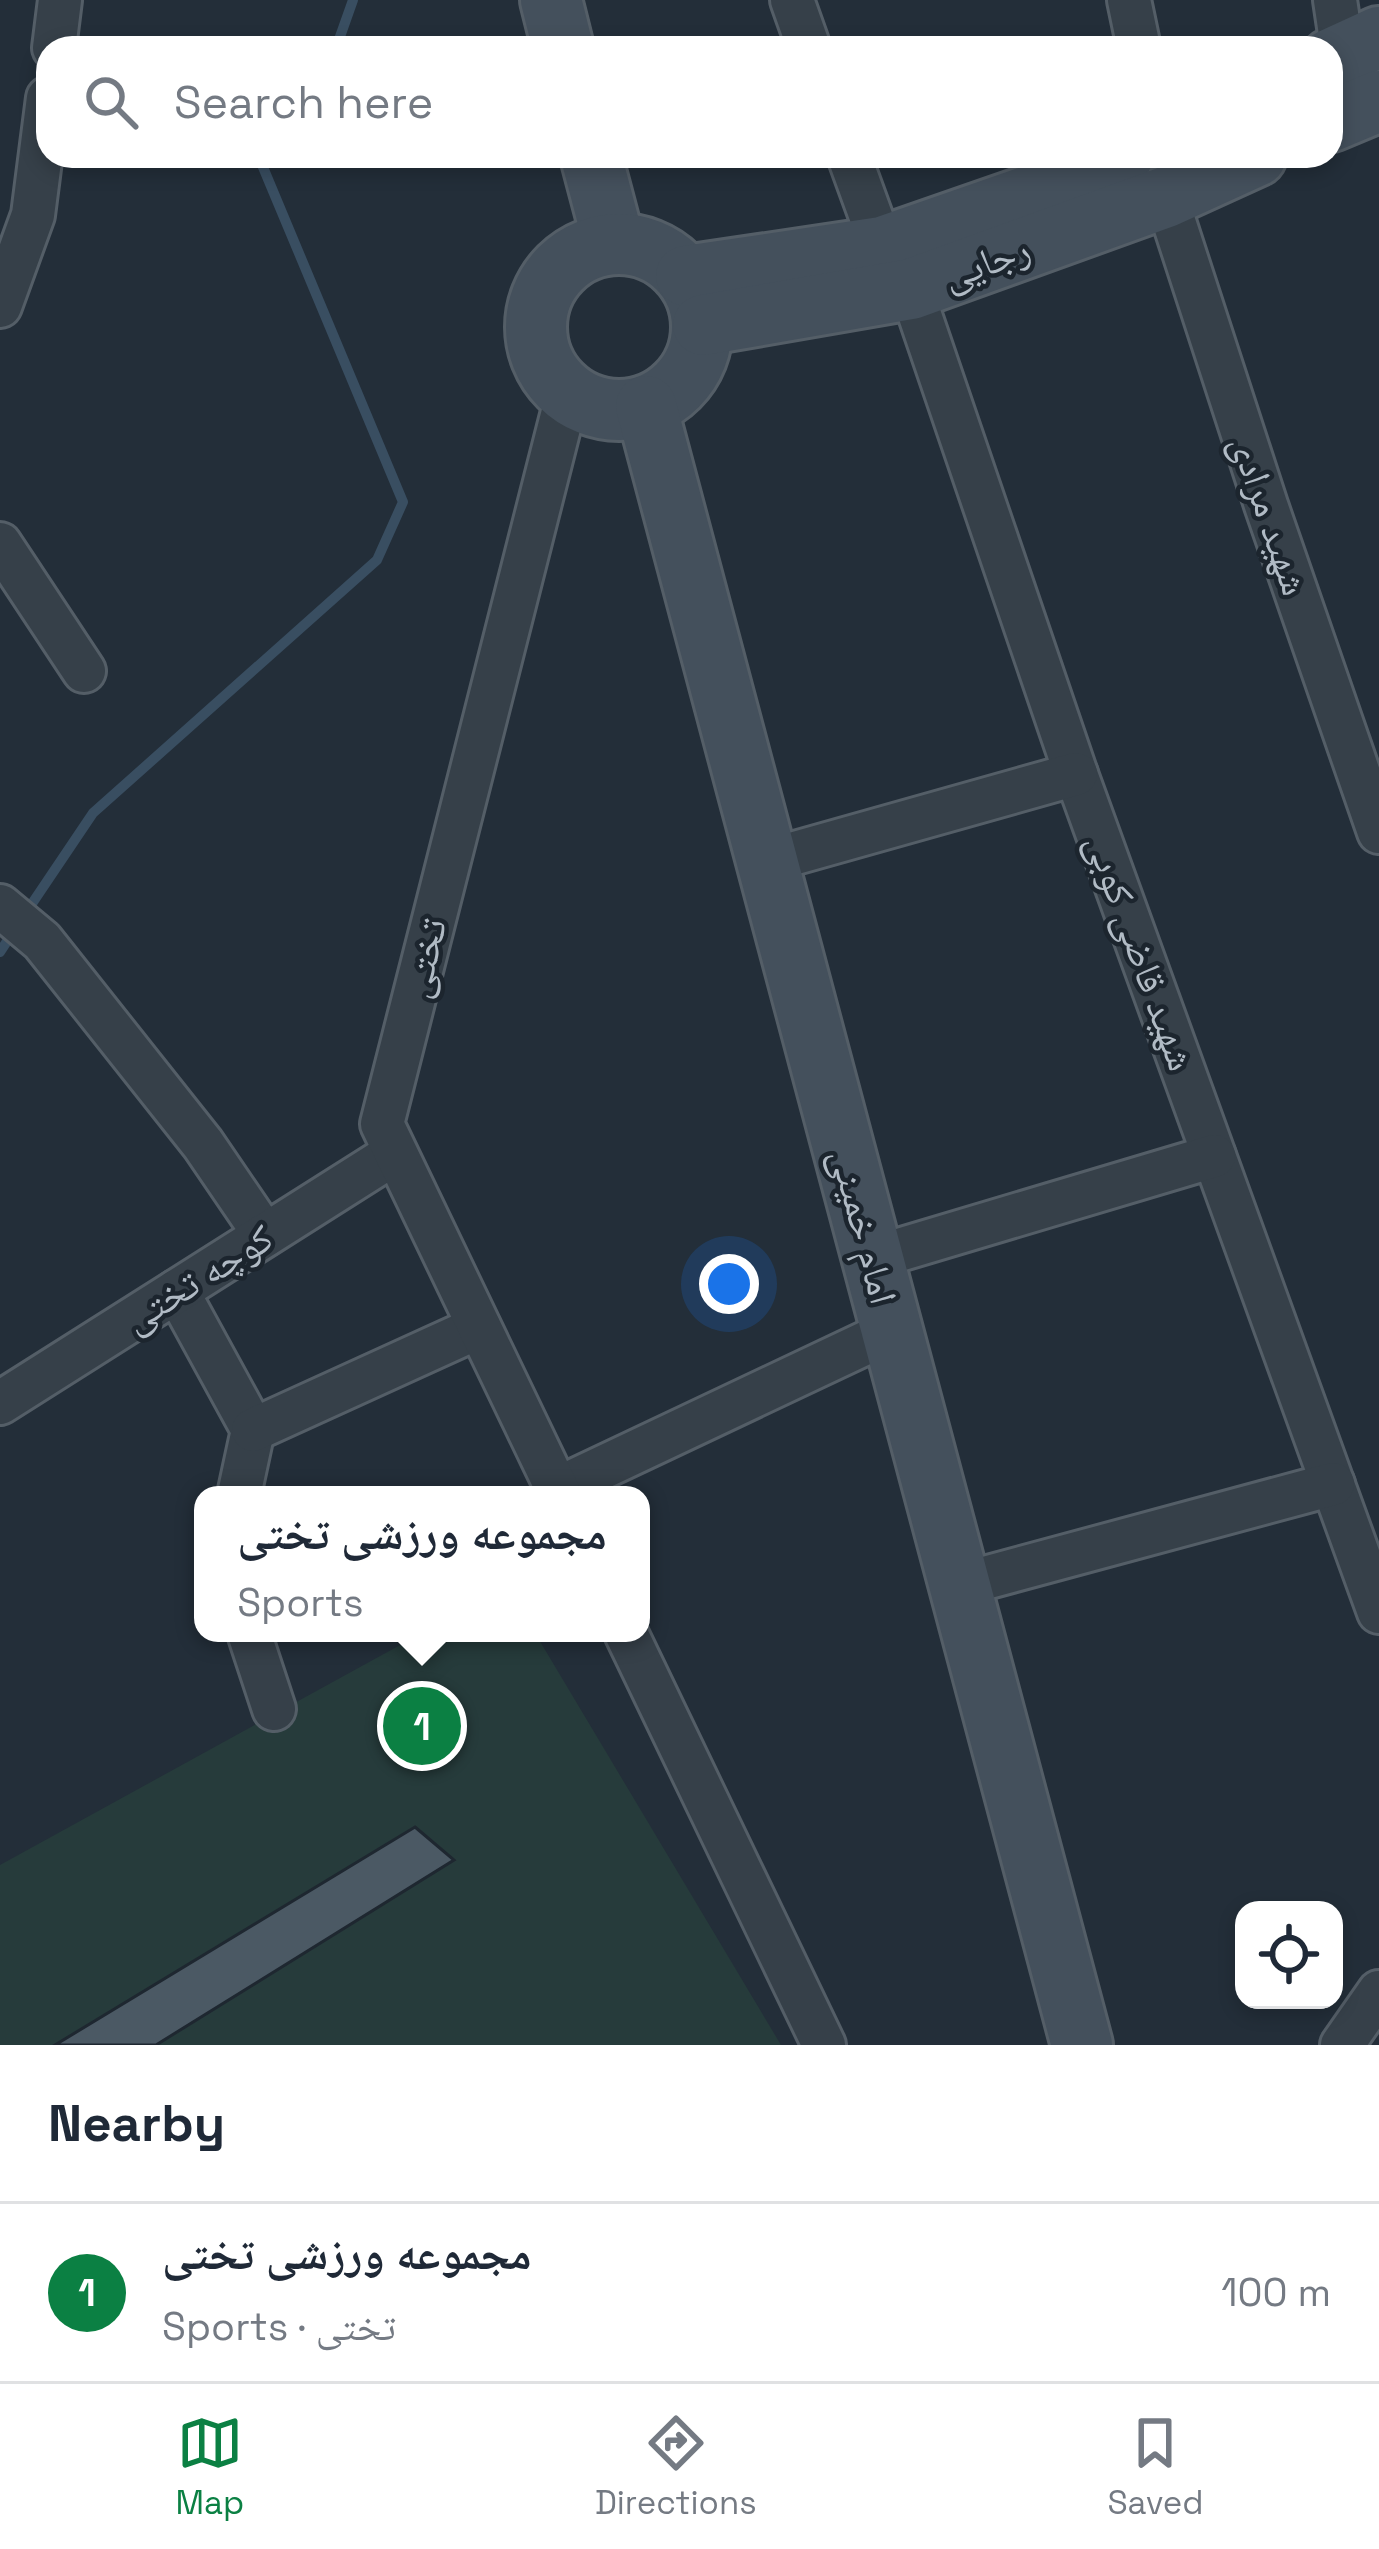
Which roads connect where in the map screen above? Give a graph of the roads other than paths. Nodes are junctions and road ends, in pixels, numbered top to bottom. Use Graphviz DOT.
graph roads {
  1 [pos="60,0"];
  2 [pos="551,0"];
  3 [pos="791,0"];
  4 [pos="1129,0"];
  5 [pos="56,36"];
  6 [pos="560,36"];
  7 [pos="804,36"];
  8 [pos="1136,36"];
  9 [pos="1379,100"];
  10 [pos="1343,116"];
  11 [pos="39,168"];
  12 [pos="594,168"];
  13 [pos="854,168"];
  14 [pos="1098,168"];
  15 [pos="1230,168"];
  16 [pos="1166,197"];
  17 [pos="614,243"];
  18 [pos="896,268"];
  19 [pos="694,300"];
  20 [pos="0,306"];
  21 [pos="568,392"];
  22 [pos="646,406"];
  23 [pos="0,544"];
  24 [pos="83,671"];
  25 [pos="1076,774"];
  26 [pos="1378,824"];
  27 [pos="767,861"];
  28 [pos="0,906"];
  29 [pos="395,1153"];
  30 [pos="1214,1156"];
  31 [pos="265,1235"];
  32 [pos="872,1258"];
  33 [pos="177,1292"];
  34 [pos="479,1327"];
  35 [pos="891,1330"];
  36 [pos="0,1403"];
  37 [pos="253,1430"];
  38 [pos="1333,1484"];
  39 [pos="240,1486"];
  40 [pos="555,1486"];
  41 [pos="570,1486"];
  42 [pos="959,1585"];
  43 [pos="1379,1612"];
  44 [pos="252,1642"];
  45 [pos="630,1642"];
  46 [pos="274,1709"];
  47 [pos="1379,1993"];
  48 [pos="824,2045"];
  49 [pos="1082,2045"];
  50 [pos="1342,2045"];
  1 -- 5 [label="street"];
  2 -- 6 [label="main road"];
  3 -- 7 [label="street"];
  4 -- 8 [label="street"];
  9 -- 10 [label="main road"];
  11 -- 20 [label="street"];
  12 -- 17 [label="main road"];
  13 -- 18 [label="street, شهید قاضی کوبی"];
  14 -- 18 [label="main road, رجایی"];
  15 -- 16 [label="main road, رجایی"];
  16 -- 18 [label="main road, رجایی"];
  16 -- 26 [label="street, شهید مرادی"];
  17 -- 19 [label="main road"];
  17 -- 21 [label="main road"];
  18 -- 19 [label="main road, رجایی"];
  18 -- 25 [label="street, شهید قاضی کوبی"];
  19 -- 22 [label="main road"];
  21 -- 22 [label="main road"];
  21 -- 29 [label="street, تختی"];
  22 -- 27 [label="main road, امام خمینی"];
  23 -- 24 [label="street"];
  25 -- 27 [label="street"];
  25 -- 30 [label="street, شهید قاضی کوبی"];
  27 -- 32 [label="main road, امام خمینی"];
  28 -- 31 [label="street"];
  29 -- 31 [label="street, کوچه تختی"];
  29 -- 34 [label="street, تختی"];
  30 -- 32 [label="street"];
  30 -- 38 [label="street, شهید قاضی کوبی"];
  31 -- 33 [label="street, کوچه تختی"];
  32 -- 35 [label="main road, امام خمینی"];
  33 -- 36 [label="street, کوچه تختی"];
  33 -- 37 [label="street"];
  34 -- 37 [label="street"];
  34 -- 40 [label="street, تختی"];
  35 -- 41 [label="street"];
  35 -- 42 [label="main road, امام خمینی"];
  37 -- 39 [label="street"];
  38 -- 42 [label="street"];
  38 -- 43 [label="street, شهید قاضی کوبی"];
  42 -- 49 [label="main road, امام خمینی"];
  44 -- 46 [label="street"];
  45 -- 48 [label="street"];
  47 -- 50 [label="street"];
}
